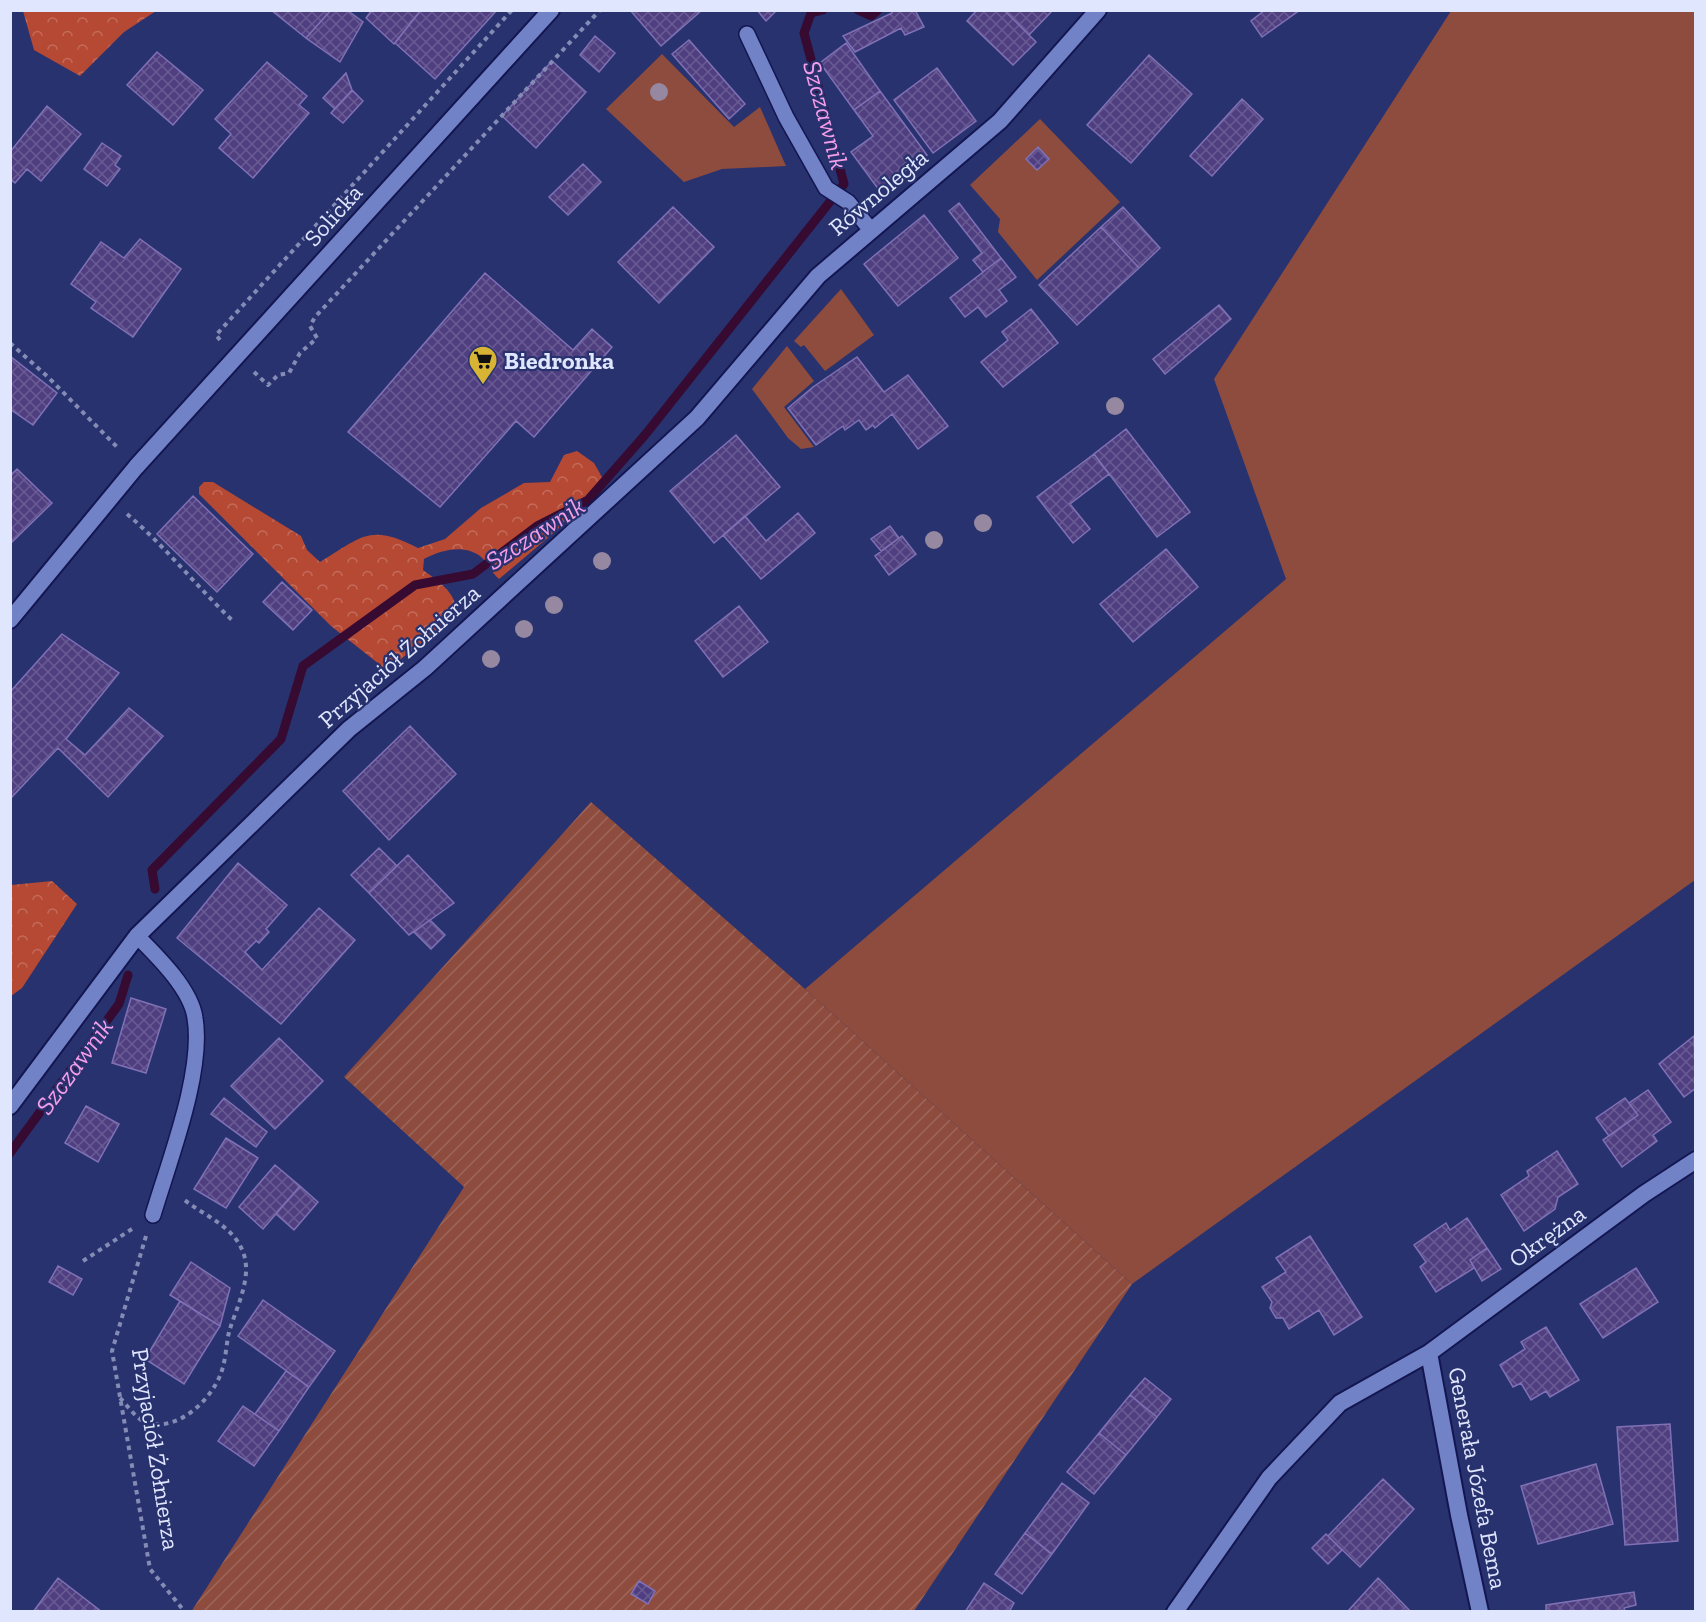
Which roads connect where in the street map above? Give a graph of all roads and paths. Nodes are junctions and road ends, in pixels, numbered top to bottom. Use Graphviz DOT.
graph roads {
  1 [pos="512,10"];
  2 [pos="551,10"];
  3 [pos="600,10"];
  4 [pos="1098,10"];
  5 [pos="747,34"];
  6 [pos="870,229"];
  7 [pos="10,343"];
  8 [pos="238,357"];
  9 [pos="697,418"];
  10 [pos="136,467"];
  11 [pos="152,535"];
  12 [pos="10,620"];
  13 [pos="232,620"];
  14 [pos="137,936"];
  15 [pos="10,1106"];
  16 [pos="1695,1160"];
  17 [pos="163,1182"];
  18 [pos="153,1215"];
  19 [pos="83,1261"];
  20 [pos="1429,1353"];
  21 [pos="120,1398"];
  22 [pos="185,1611"];
  23 [pos="1175,1611"];
  24 [pos="1480,1611"];
  1 -- 8 [label="path"];
  2 -- 8 [label="street, Solicka"];
  3 -- 8 [label="path"];
  4 -- 6 [label="street, Równoległa"];
  5 -- 6 [label="lane"];
  6 -- 9 [label="street, Równoległa"];
  7 -- 10 [label="path"];
  8 -- 10 [label="street, Solicka"];
  9 -- 14 [label="street, Przyjaciół Żołnierza"];
  10 -- 12 [label="street, Solicka"];
  11 -- 13 [label="path"];
  14 -- 15 [label="street, Przyjaciół Żołnierza"];
  14 -- 17 [label="lane"];
  16 -- 20 [label="street, Okrężna"];
  17 -- 18 [label="lane"];
  17 -- 21 [label="path"];
  18 -- 19 [label="path"];
  18 -- 21 [label="path, Przyjaciół Żołnierza"];
  20 -- 23 [label="street, Okrężna"];
  20 -- 24 [label="street, Generała Józefa Bema"];
  21 -- 22 [label="path, Przyjaciół Żołnierza"];
}
